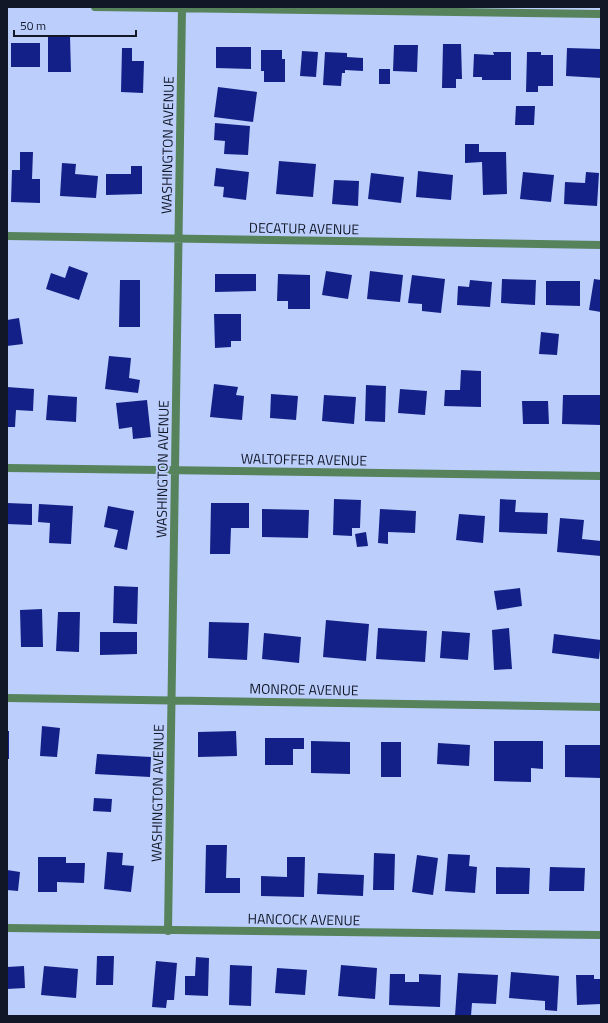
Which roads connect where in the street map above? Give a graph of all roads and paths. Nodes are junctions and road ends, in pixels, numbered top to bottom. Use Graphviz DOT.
graph roads {
  1 [pos="95,7"];
  2 [pos="182,8"];
  3 [pos="601,14"];
  4 [pos="7,236"];
  5 [pos="178,239"];
  6 [pos="601,245"];
  7 [pos="7,468"];
  8 [pos="176,470"];
  9 [pos="601,476"];
  10 [pos="7,698"];
  11 [pos="172,700"];
  12 [pos="601,707"];
  13 [pos="7,928"];
  14 [pos="168,931"];
  15 [pos="601,935"];
  1 -- 2 [label="street"];
  2 -- 3 [label="street"];
  2 -- 5 [label="street, WASHINGTON AVENUE"];
  4 -- 5 [label="street, DECATUR AVENUE"];
  5 -- 6 [label="street, DECATUR AVENUE"];
  5 -- 8 [label="street, WASHINGTON AVENUE"];
  7 -- 8 [label="street, WALTOFFER AVENUE"];
  8 -- 9 [label="street, WALTOFFER AVENUE"];
  8 -- 11 [label="street, WASHINGTON AVENUE"];
  10 -- 11 [label="street, MONROE AVENUE"];
  11 -- 12 [label="street, MONROE AVENUE"];
  11 -- 14 [label="street, WASHINGTON AVENUE"];
  13 -- 14 [label="street, HANCOCK AVENUE"];
  14 -- 15 [label="street, HANCOCK AVENUE"];
}
